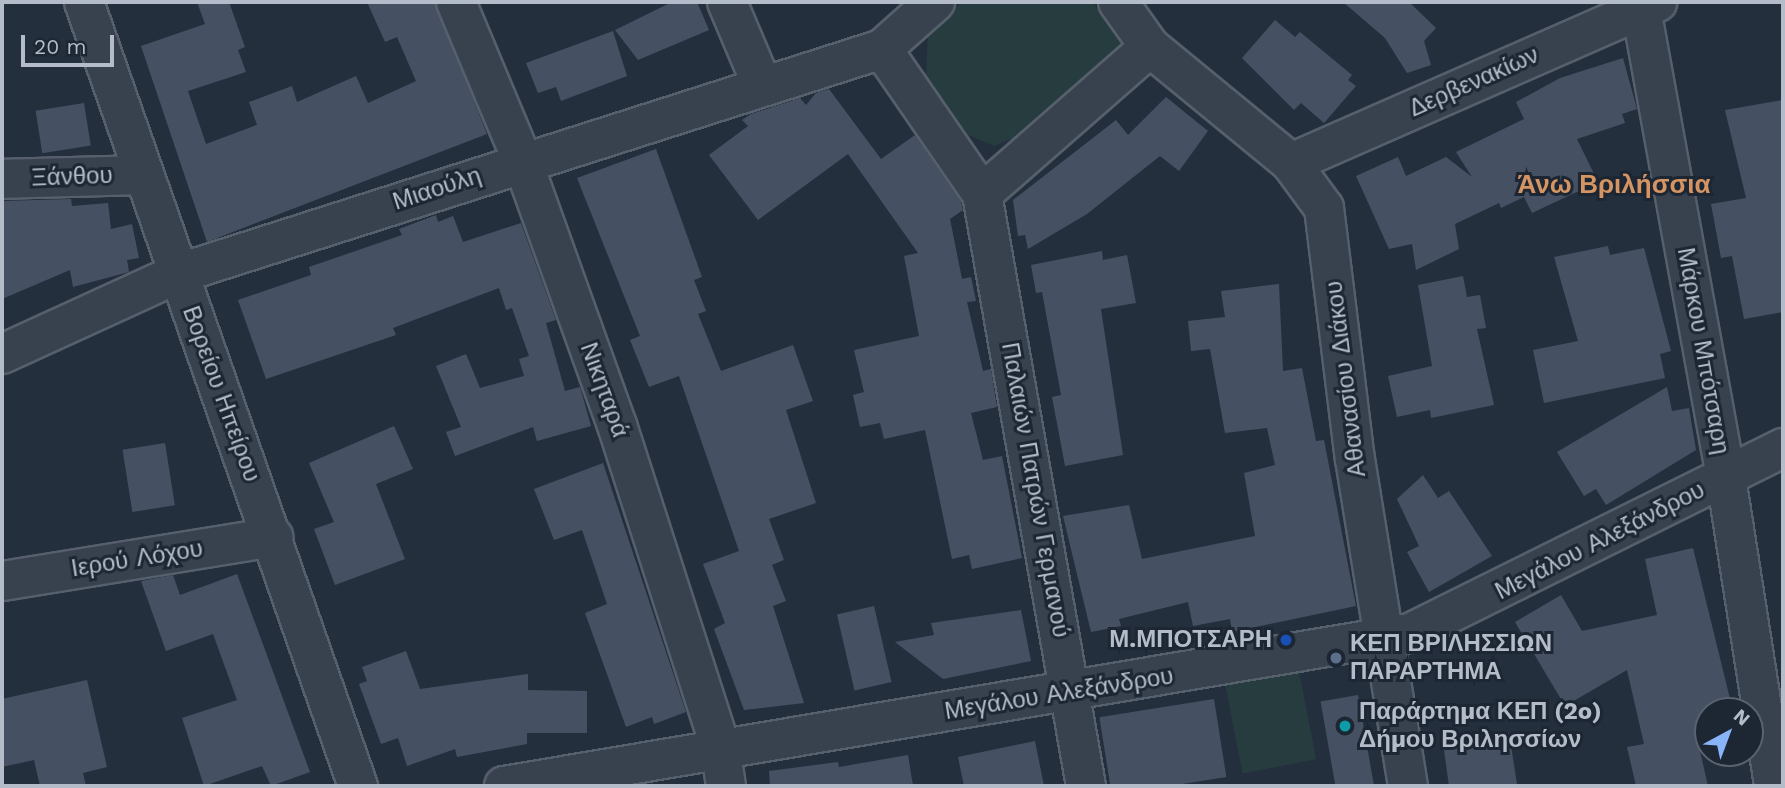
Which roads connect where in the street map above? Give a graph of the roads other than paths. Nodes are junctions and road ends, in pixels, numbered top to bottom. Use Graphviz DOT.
graph roads {
  1 [pos="84,2"];
  2 [pos="456,2"];
  3 [pos="727,2"];
  4 [pos="934,2"];
  5 [pos="1118,2"];
  6 [pos="1644,4"];
  7 [pos="1150,47"];
  8 [pos="882,50"];
  9 [pos="762,85"];
  10 [pos="522,160"];
  11 [pos="1291,163"];
  12 [pos="143,175"];
  13 [pos="2,179"];
  14 [pos="982,194"];
  15 [pos="177,274"];
  16 [pos="2,354"];
  17 [pos="1783,448"];
  18 [pos="1726,478"];
  19 [pos="273,537"];
  20 [pos="2,581"];
  21 [pos="1382,639"];
  22 [pos="1071,693"];
  23 [pos="720,746"];
  24 [pos="358,786"];
  25 [pos="504,786"];
  26 [pos="726,786"];
  27 [pos="1086,786"];
  28 [pos="1408,786"];
  29 [pos="1774,786"];
  1 -- 12 [label="street, Βορείου Ηπείρου"];
  2 -- 10 [label="street, Νικηταρά"];
  3 -- 9 [label="street"];
  4 -- 8 [label="street"];
  5 -- 7 [label="street, Αθανασίου Διάκου"];
  6 -- 11 [label="street, Δερβενακίων"];
  6 -- 18 [label="street, Μάρκου Μπότσαρη"];
  7 -- 11 [label="street, Αθανασίου Διάκου"];
  7 -- 14 [label="street"];
  8 -- 9 [label="street, Μιαούλη"];
  8 -- 14 [label="street"];
  9 -- 10 [label="street, Μιαούλη"];
  10 -- 15 [label="street, Μιαούλη"];
  10 -- 23 [label="street, Νικηταρά"];
  11 -- 21 [label="street, Αθανασίου Διάκου"];
  12 -- 13 [label="street, Ξάνθου"];
  12 -- 15 [label="street, Βορείου Ηπείρου"];
  14 -- 22 [label="street, Παλαιών Πατρών Γερμανού"];
  15 -- 16 [label="street, Μιαούλη"];
  15 -- 19 [label="street, Βορείου Ηπείρου"];
  17 -- 18 [label="street, Μεγάλου Αλεξάνδρου"];
  18 -- 21 [label="street, Μεγάλου Αλεξάνδρου"];
  18 -- 29 [label="street, Μάρκου Μπότσαρη"];
  19 -- 20 [label="street, Ιερού Λόχου"];
  19 -- 24 [label="street, Βορείου Ηπείρου"];
  21 -- 22 [label="street, Μεγάλου Αλεξάνδρου"];
  21 -- 28 [label="street, Αθανασίου Διάκου"];
  22 -- 23 [label="street, Μεγάλου Αλεξάνδρου"];
  22 -- 27 [label="street, Παλαιών Πατρών Γερμανού"];
  23 -- 25 [label="street, Μεγάλου Αλεξάνδρου"];
  23 -- 26 [label="street, Νικηταρά"];
}
